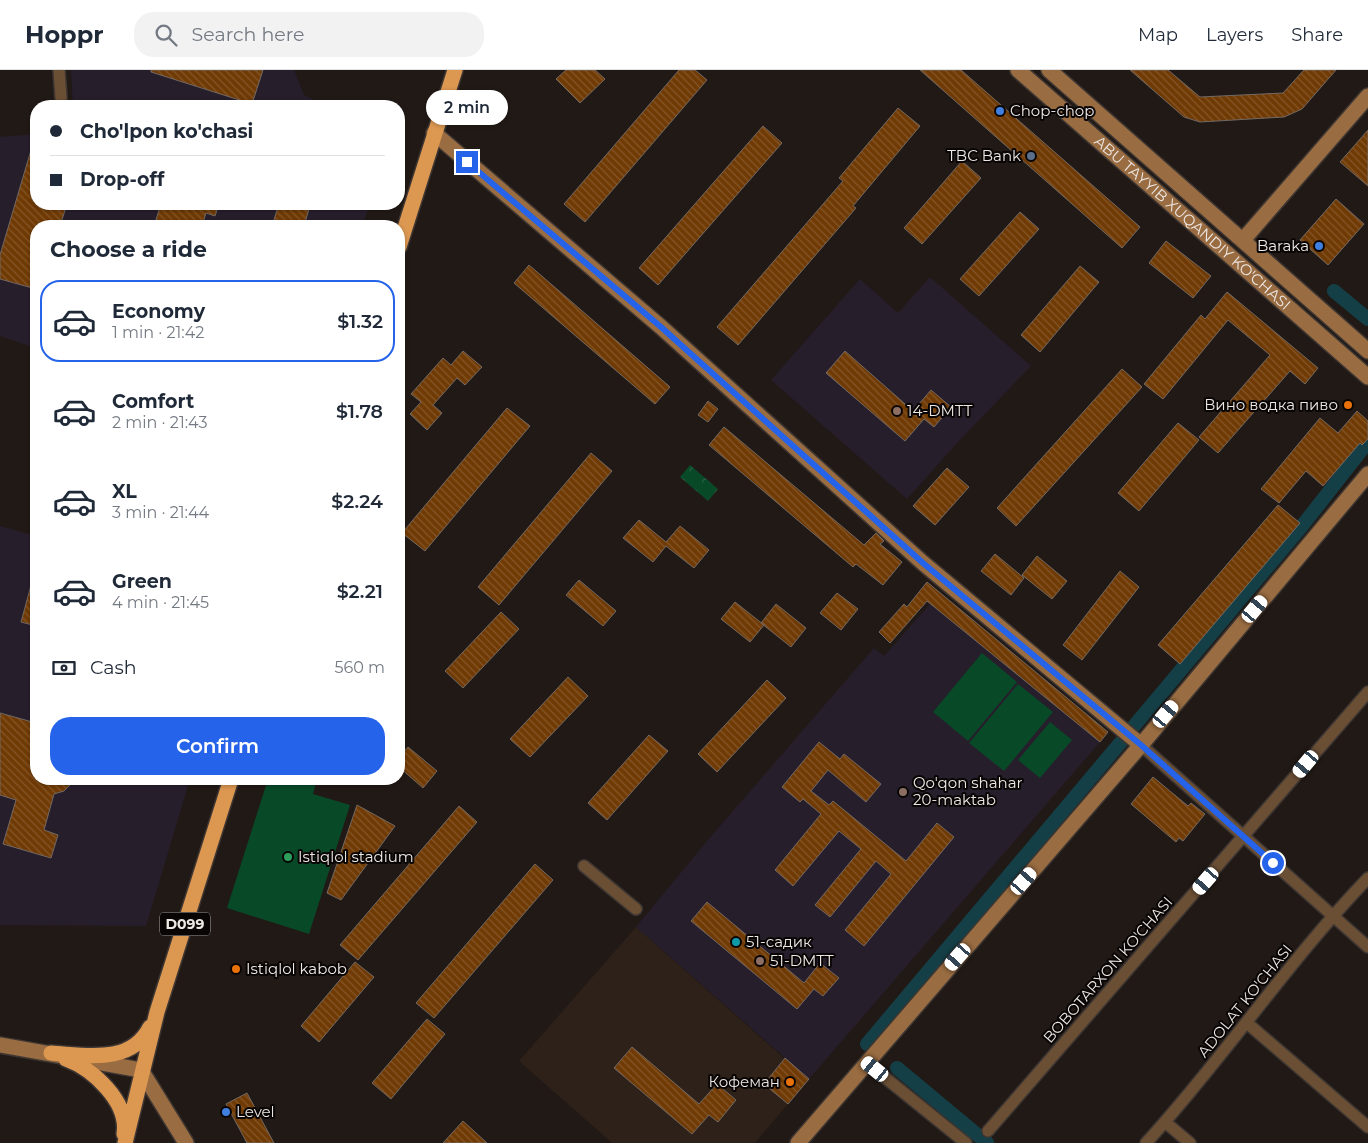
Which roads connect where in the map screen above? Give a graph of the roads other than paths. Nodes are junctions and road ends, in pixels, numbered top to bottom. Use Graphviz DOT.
graph roads {
  1 [pos="60,70"];
  2 [pos="455,70"];
  3 [pos="1018,70"];
  4 [pos="1049,70"];
  5 [pos="1368,96"];
  6 [pos="61,98"];
  7 [pos="434,133"];
  8 [pos="405,227"];
  9 [pos="1243,240"];
  10 [pos="1368,352"];
  11 [pos="1368,378"];
  12 [pos="1368,474"];
  13 [pos="1368,692"];
  14 [pos="1141,745"];
  15 [pos="229,785"];
  16 [pos="1244,837"];
  17 [pos="584,866"];
  18 [pos="1368,878"];
  19 [pos="636,909"];
  20 [pos="1332,916"];
  21 [pos="1368,946"];
  22 [pos="157,1012"];
  23 [pos="1247,1023"];
  24 [pos="0,1045"];
  25 [pos="51,1053"];
  26 [pos="867,1063"];
  27 [pos="141,1070"];
  28 [pos="1165,1122"];
  29 [pos="1368,1127"];
  30 [pos="988,1131"];
  31 [pos="124,1143"];
  32 [pos="186,1143"];
  33 [pos="798,1143"];
  34 [pos="966,1143"];
  35 [pos="1146,1143"];
  36 [pos="1190,1143"];
  1 -- 6 [label="street"];
  2 -- 7 [label="highway"];
  3 -- 11 [label="main road, ABU TAYYIB XUQANDIY KO'CHASI"];
  4 -- 9 [label="main road"];
  5 -- 9 [label="main road"];
  7 -- 8 [label="highway"];
  7 -- 14 [label="main road"];
  9 -- 10 [label="main road"];
  12 -- 14 [label="main road"];
  13 -- 16 [label="street, BOBOTARXON KO'CHASI"];
  14 -- 16 [label="street"];
  14 -- 26 [label="main road"];
  15 -- 22 [label="highway, D099"];
  16 -- 20 [label="street"];
  16 -- 30 [label="street, BOBOTARXON KO'CHASI"];
  17 -- 19 [label="street"];
  18 -- 20 [label="street, ADOLAT KO'CHASI"];
  20 -- 21 [label="street"];
  20 -- 23 [label="street, ADOLAT KO'CHASI"];
  22 -- 25 [label="highway"];
  22 -- 27 [label="highway, D099"];
  23 -- 28 [label="street, ADOLAT KO'CHASI"];
  23 -- 29 [label="street"];
  24 -- 25 [label="main road"];
  25 -- 27 [label="main road"];
  25 -- 31 [label="highway"];
  26 -- 33 [label="main road"];
  26 -- 34 [label="street"];
  27 -- 31 [label="highway, D099"];
  27 -- 32 [label="main road"];
  28 -- 35 [label="street, ADOLAT KO'CHASI"];
  28 -- 36 [label="street"];
}
